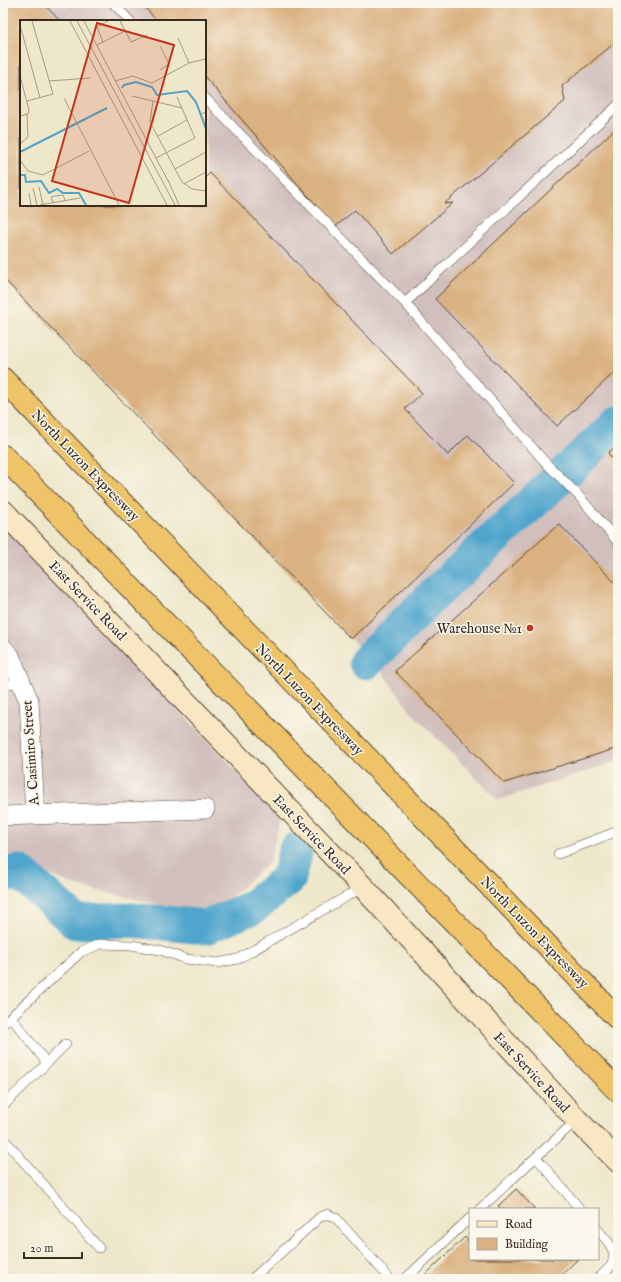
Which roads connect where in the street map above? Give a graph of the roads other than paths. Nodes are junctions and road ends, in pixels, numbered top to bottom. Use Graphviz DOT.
graph roads {
  1 [pos="113,3"];
  2 [pos="129,20"];
  3 [pos="206,99"];
  4 [pos="618,105"];
  5 [pos="405,303"];
  6 [pos="3,379"];
  7 [pos="3,456"];
  8 [pos="3,511"];
  9 [pos="618,542"];
  10 [pos="3,648"];
  11 [pos="22,681"];
  12 [pos="3,686"];
  13 [pos="205,809"];
  14 [pos="35,815"];
  15 [pos="3,816"];
  16 [pos="618,831"];
  17 [pos="558,854"];
  18 [pos="363,887"];
  19 [pos="11,1017"];
  20 [pos="618,1019"];
  21 [pos="3,1024"];
  22 [pos="66,1044"];
  23 [pos="47,1064"];
  24 [pos="618,1091"];
  25 [pos="3,1106"];
  26 [pos="577,1120"];
  27 [pos="3,1138"];
  28 [pos="536,1157"];
  29 [pos="618,1161"];
  30 [pos="481,1208"];
  31 [pos="579,1208"];
  32 [pos="469,1219"];
  33 [pos="599,1231"];
  34 [pos="99,1248"];
  35 [pos="252,1279"];
  36 [pos="390,1279"];
  37 [pos="405,1279"];
  38 [pos="598,1279"];
  1 -- 2 [label="lane"];
  3 -- 5 [label="lane"];
  4 -- 5 [label="lane"];
  5 -- 9 [label="lane"];
  6 -- 20 [label="highway, North Luzon Expressway"];
  7 -- 24 [label="highway"];
  8 -- 18 [label="street, East Service Road"];
  10 -- 11 [label="street, A. Casimiro Street"];
  11 -- 12 [label="lane"];
  11 -- 14 [label="street, A. Casimiro Street"];
  13 -- 14 [label="street"];
  14 -- 15 [label="street"];
  16 -- 17 [label="lane"];
  18 -- 19 [label="lane"];
  18 -- 26 [label="street, East Service Road"];
  19 -- 21 [label="lane"];
  19 -- 23 [label="lane"];
  22 -- 23 [label="lane"];
  23 -- 25 [label="lane"];
  26 -- 28 [label="lane"];
  26 -- 29 [label="street, East Service Road"];
  27 -- 34 [label="lane"];
  28 -- 30 [label="lane"];
  28 -- 31 [label="lane"];
  32 -- 37 [label="lane"];
  33 -- 38 [label="lane"];
  35 -- 36 [label="lane"];
}
